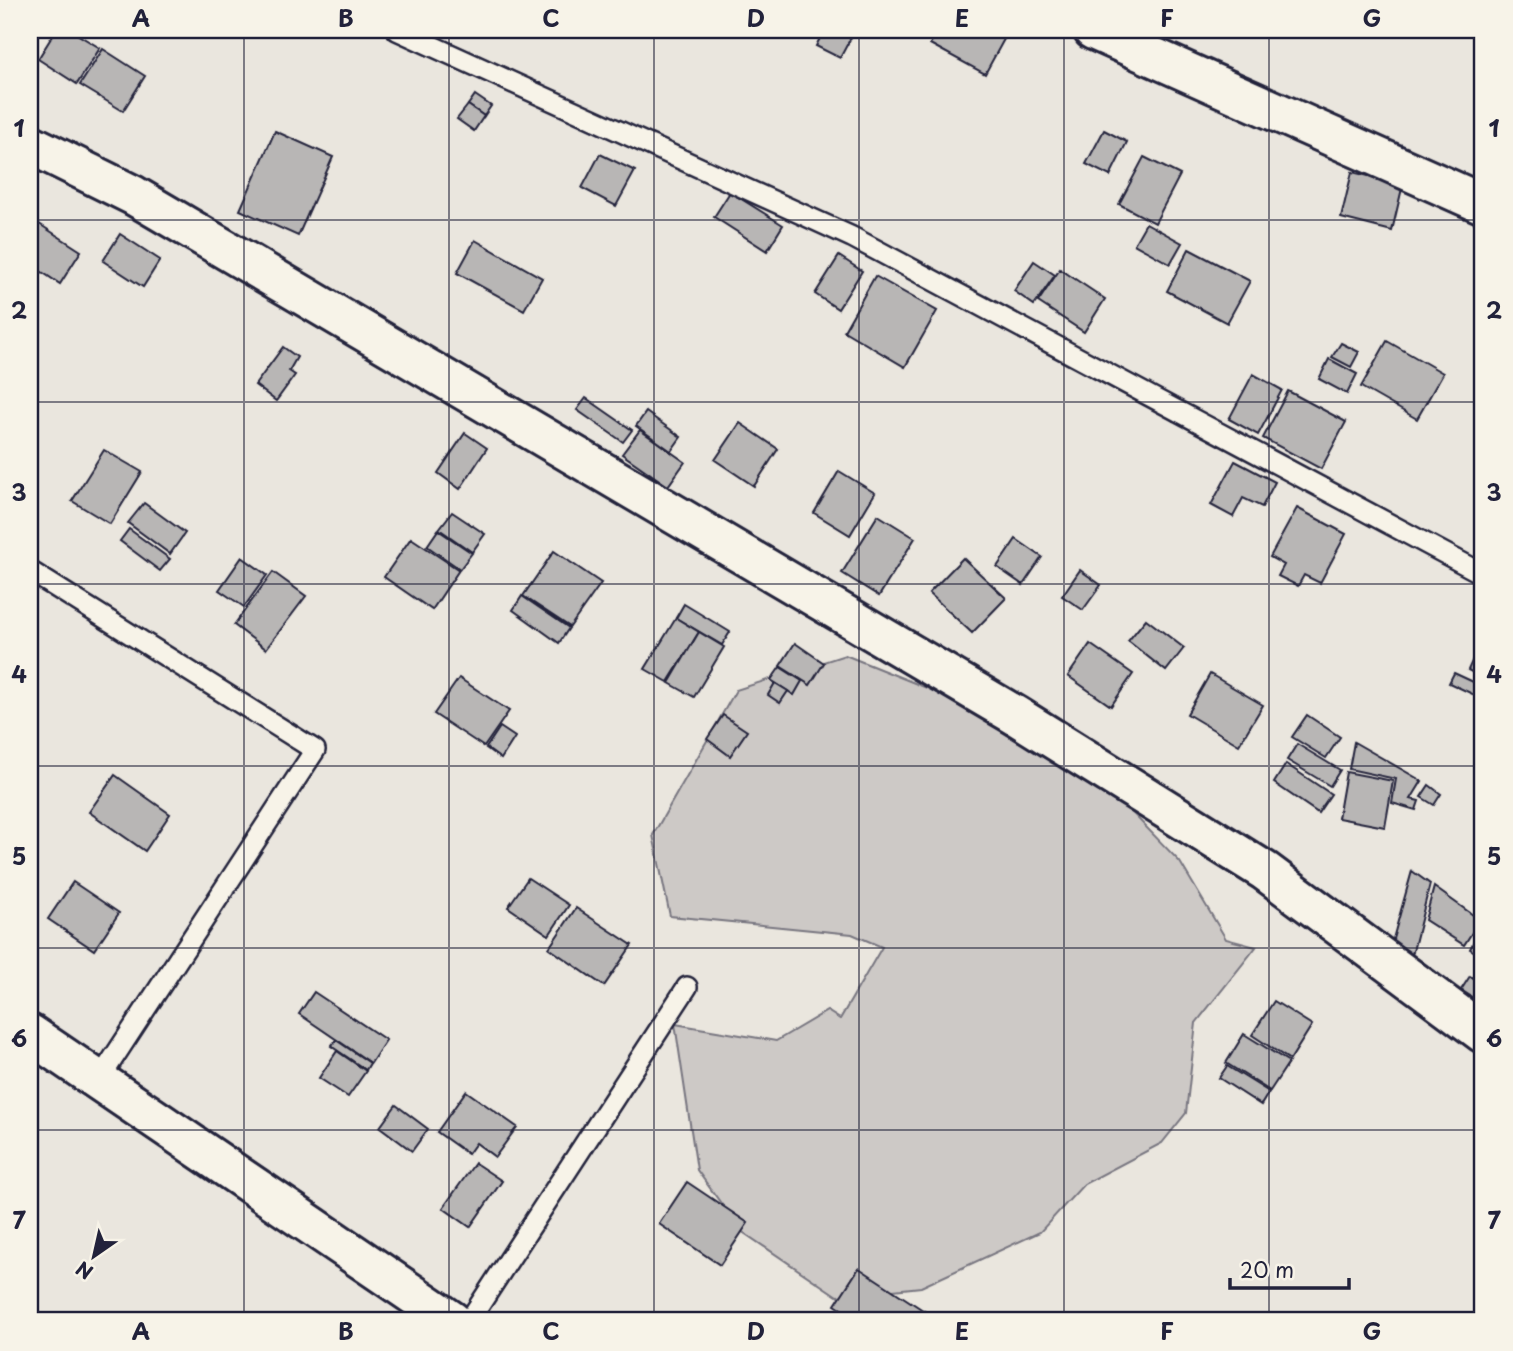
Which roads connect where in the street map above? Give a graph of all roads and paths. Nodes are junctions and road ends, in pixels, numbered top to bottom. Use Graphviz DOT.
graph roads {
  1 [pos="397,30"];
  2 [pos="1093,30"];
  3 [pos="30,144"];
  4 [pos="1483,204"];
  5 [pos="30,571"];
  6 [pos="1483,574"];
  7 [pos="687,987"];
  8 [pos="1483,1033"];
  9 [pos="30,1034"];
  10 [pos="99,1080"];
  11 [pos="452,1321"];
  12 [pos="469,1321"];
  1 -- 6 [label="lane"];
  2 -- 4 [label="street"];
  3 -- 8 [label="street"];
  5 -- 10 [label="lane"];
  7 -- 12 [label="lane"];
  9 -- 10 [label="street"];
  10 -- 11 [label="street"];
}
